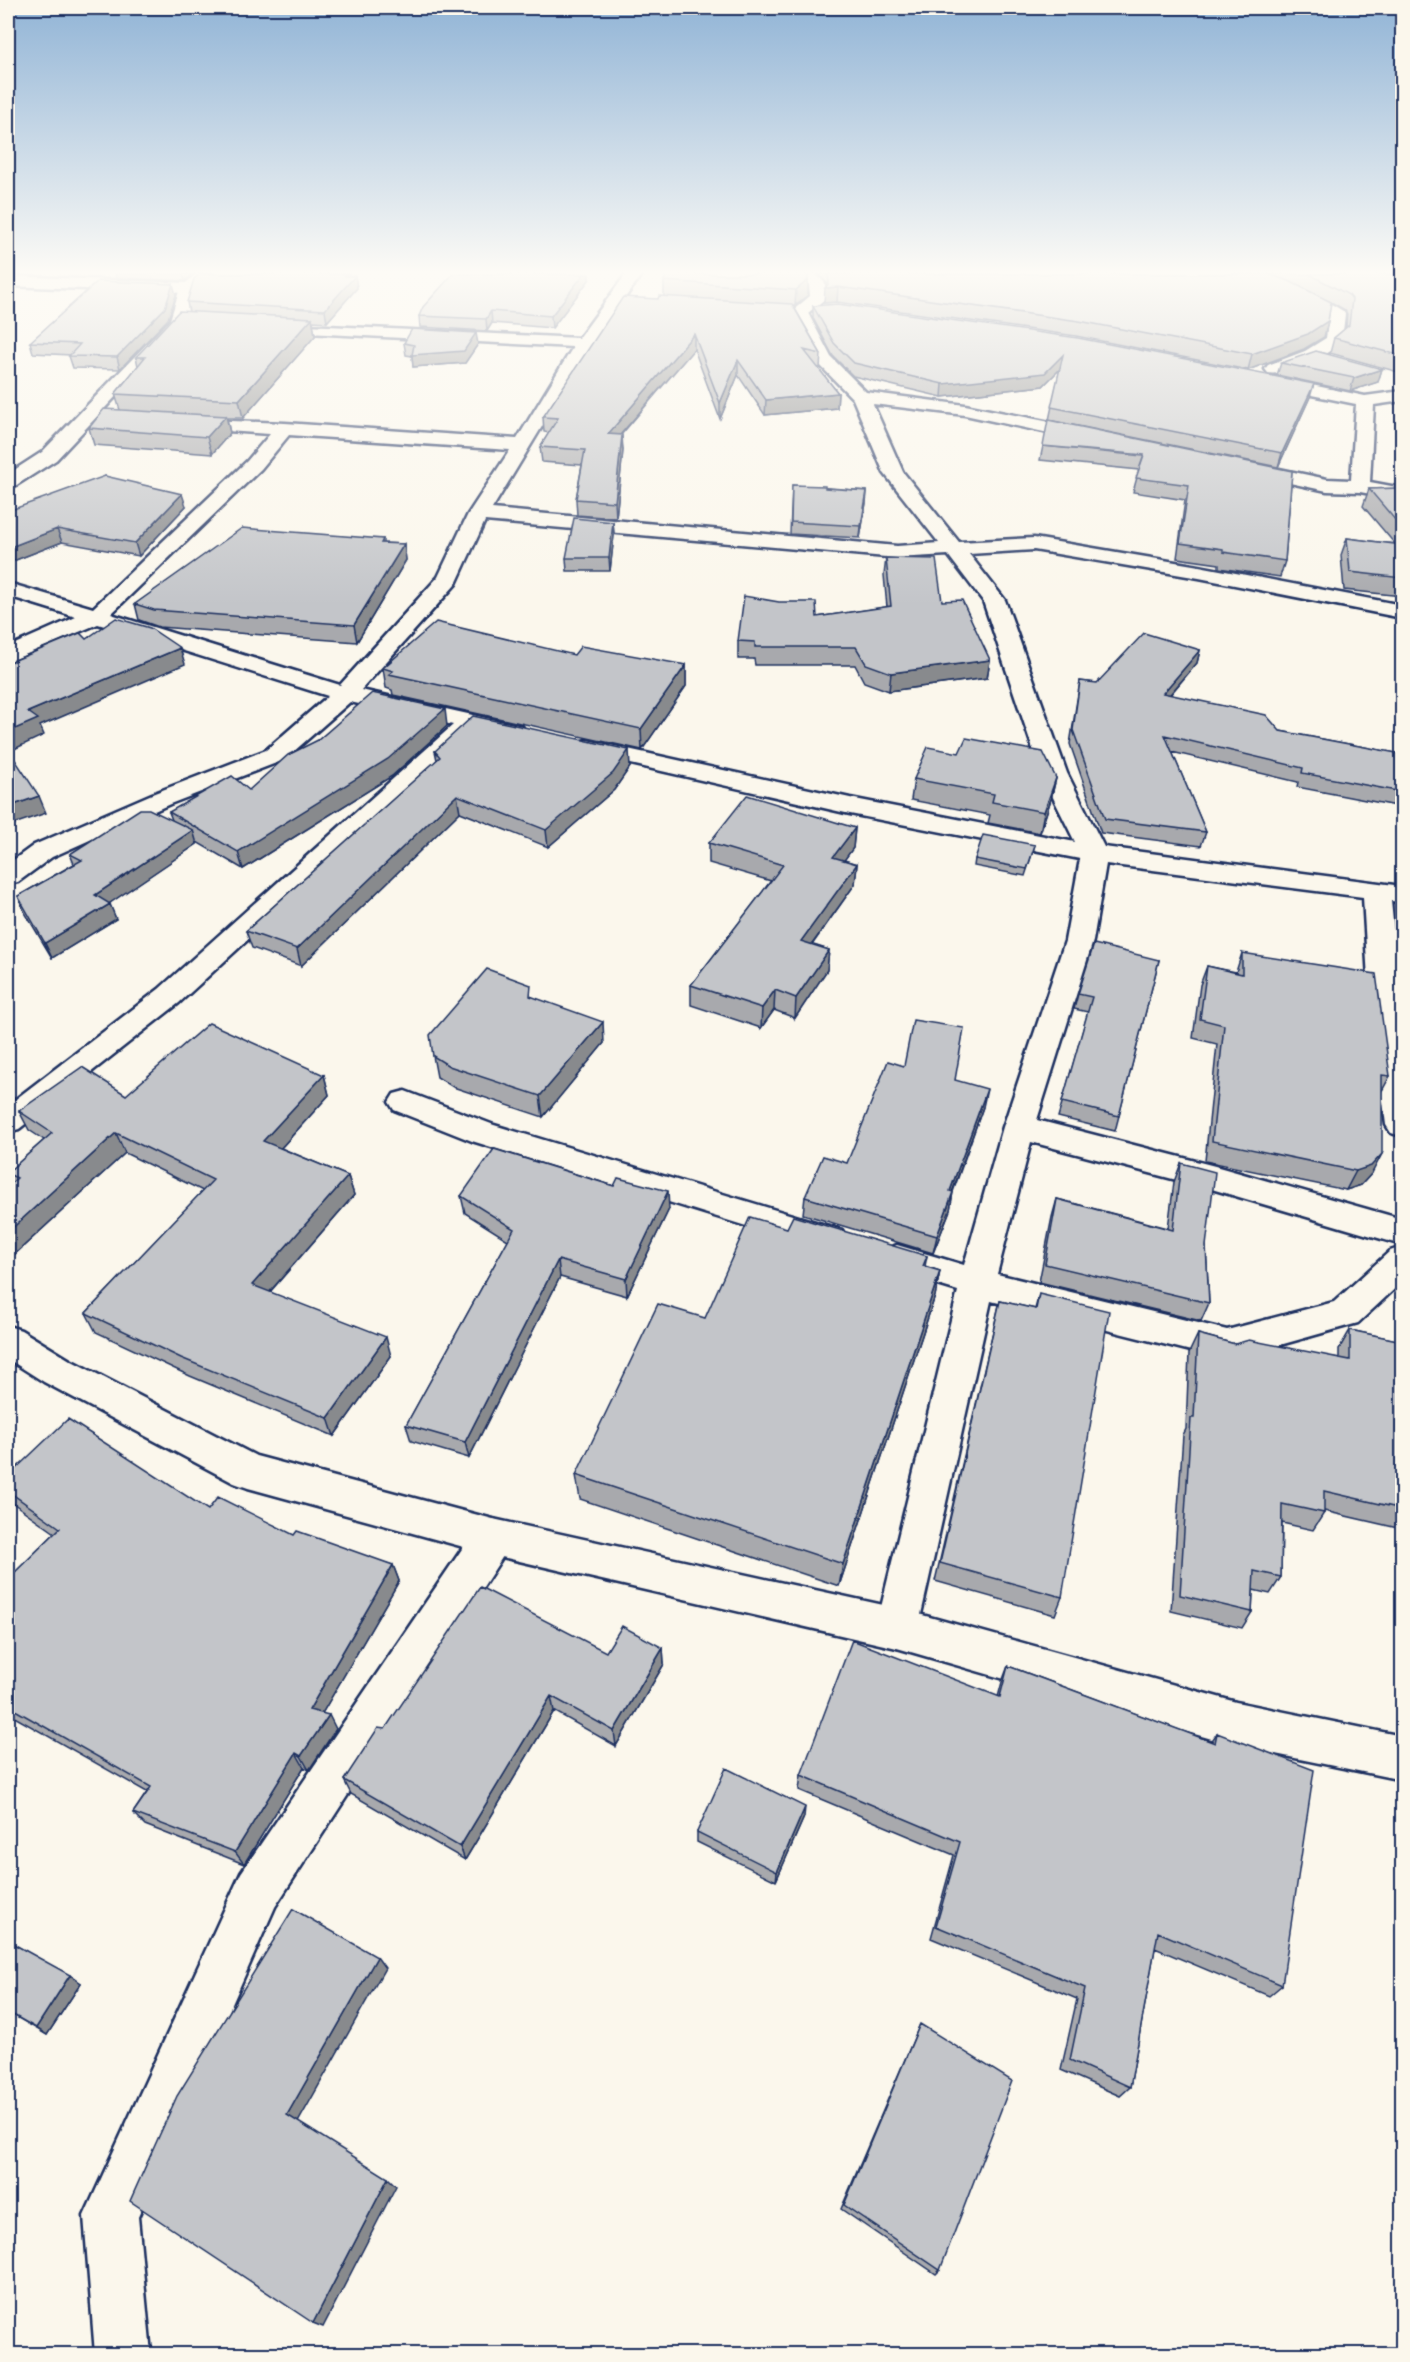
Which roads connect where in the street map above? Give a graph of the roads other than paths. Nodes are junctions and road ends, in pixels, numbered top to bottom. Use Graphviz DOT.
graph roads {
  1 [pos="117,384"];
  2 [pos="560,384"];
  3 [pos="849,384"];
  4 [pos="1285,384"];
  5 [pos="1402,396"];
  6 [pos="861,397"];
  7 [pos="1365,401"];
  8 [pos="83,417"];
  9 [pos="106,419"];
  10 [pos="163,422"];
  11 [pos="285,428"];
  12 [pos="1112,441"];
  13 [pos="523,446"];
  14 [pos="1223,464"];
  15 [pos="8,482"];
  16 [pos="1360,486"];
  17 [pos="1402,494"];
  18 [pos="478,514"];
  19 [pos="954,550"];
  20 [pos="8,589"];
  21 [pos="1402,611"];
  22 [pos="96,617"];
  23 [pos="8,655"];
  24 [pos="345,694"];
  25 [pos="471,721"];
  26 [pos="1094,854"];
  27 [pos="8,876"];
  28 [pos="1389,892"];
  29 [pos="405,1102"];
  30 [pos="8,1121"];
  31 [pos="1402,1125"];
  32 [pos="1019,1127"];
  33 [pos="1402,1233"];
  34 [pos="1402,1261"];
  35 [pos="977,1283"];
  36 [pos="8,1341"];
  37 [pos="493,1537"];
  38 [pos="897,1628"];
  39 [pos="1402,1758"];
  40 [pos="123,2355"];
  1 -- 8 [label="street"];
  2 -- 13 [label="street"];
  3 -- 6 [label="street"];
  4 -- 7 [label="street"];
  5 -- 7 [label="street"];
  6 -- 12 [label="street"];
  6 -- 19 [label="street"];
  7 -- 16 [label="street"];
  8 -- 9 [label="street"];
  8 -- 15 [label="street"];
  10 -- 11 [label="street"];
  11 -- 13 [label="street"];
  11 -- 22 [label="street"];
  13 -- 18 [label="street"];
  14 -- 16 [label="street"];
  16 -- 17 [label="street"];
  18 -- 19 [label="street"];
  18 -- 24 [label="street"];
  19 -- 21 [label="street"];
  19 -- 26 [label="street"];
  20 -- 22 [label="street"];
  22 -- 23 [label="street"];
  22 -- 24 [label="street"];
  24 -- 25 [label="street"];
  24 -- 27 [label="street"];
  25 -- 26 [label="street"];
  25 -- 30 [label="street"];
  26 -- 28 [label="street"];
  26 -- 32 [label="street"];
  28 -- 31 [label="street"];
  29 -- 35 [label="street"];
  32 -- 33 [label="street"];
  32 -- 35 [label="street"];
  34 -- 35 [label="street"];
  35 -- 38 [label="street"];
  36 -- 37 [label="street"];
  37 -- 38 [label="street"];
  37 -- 40 [label="street"];
  38 -- 39 [label="street"];
}
